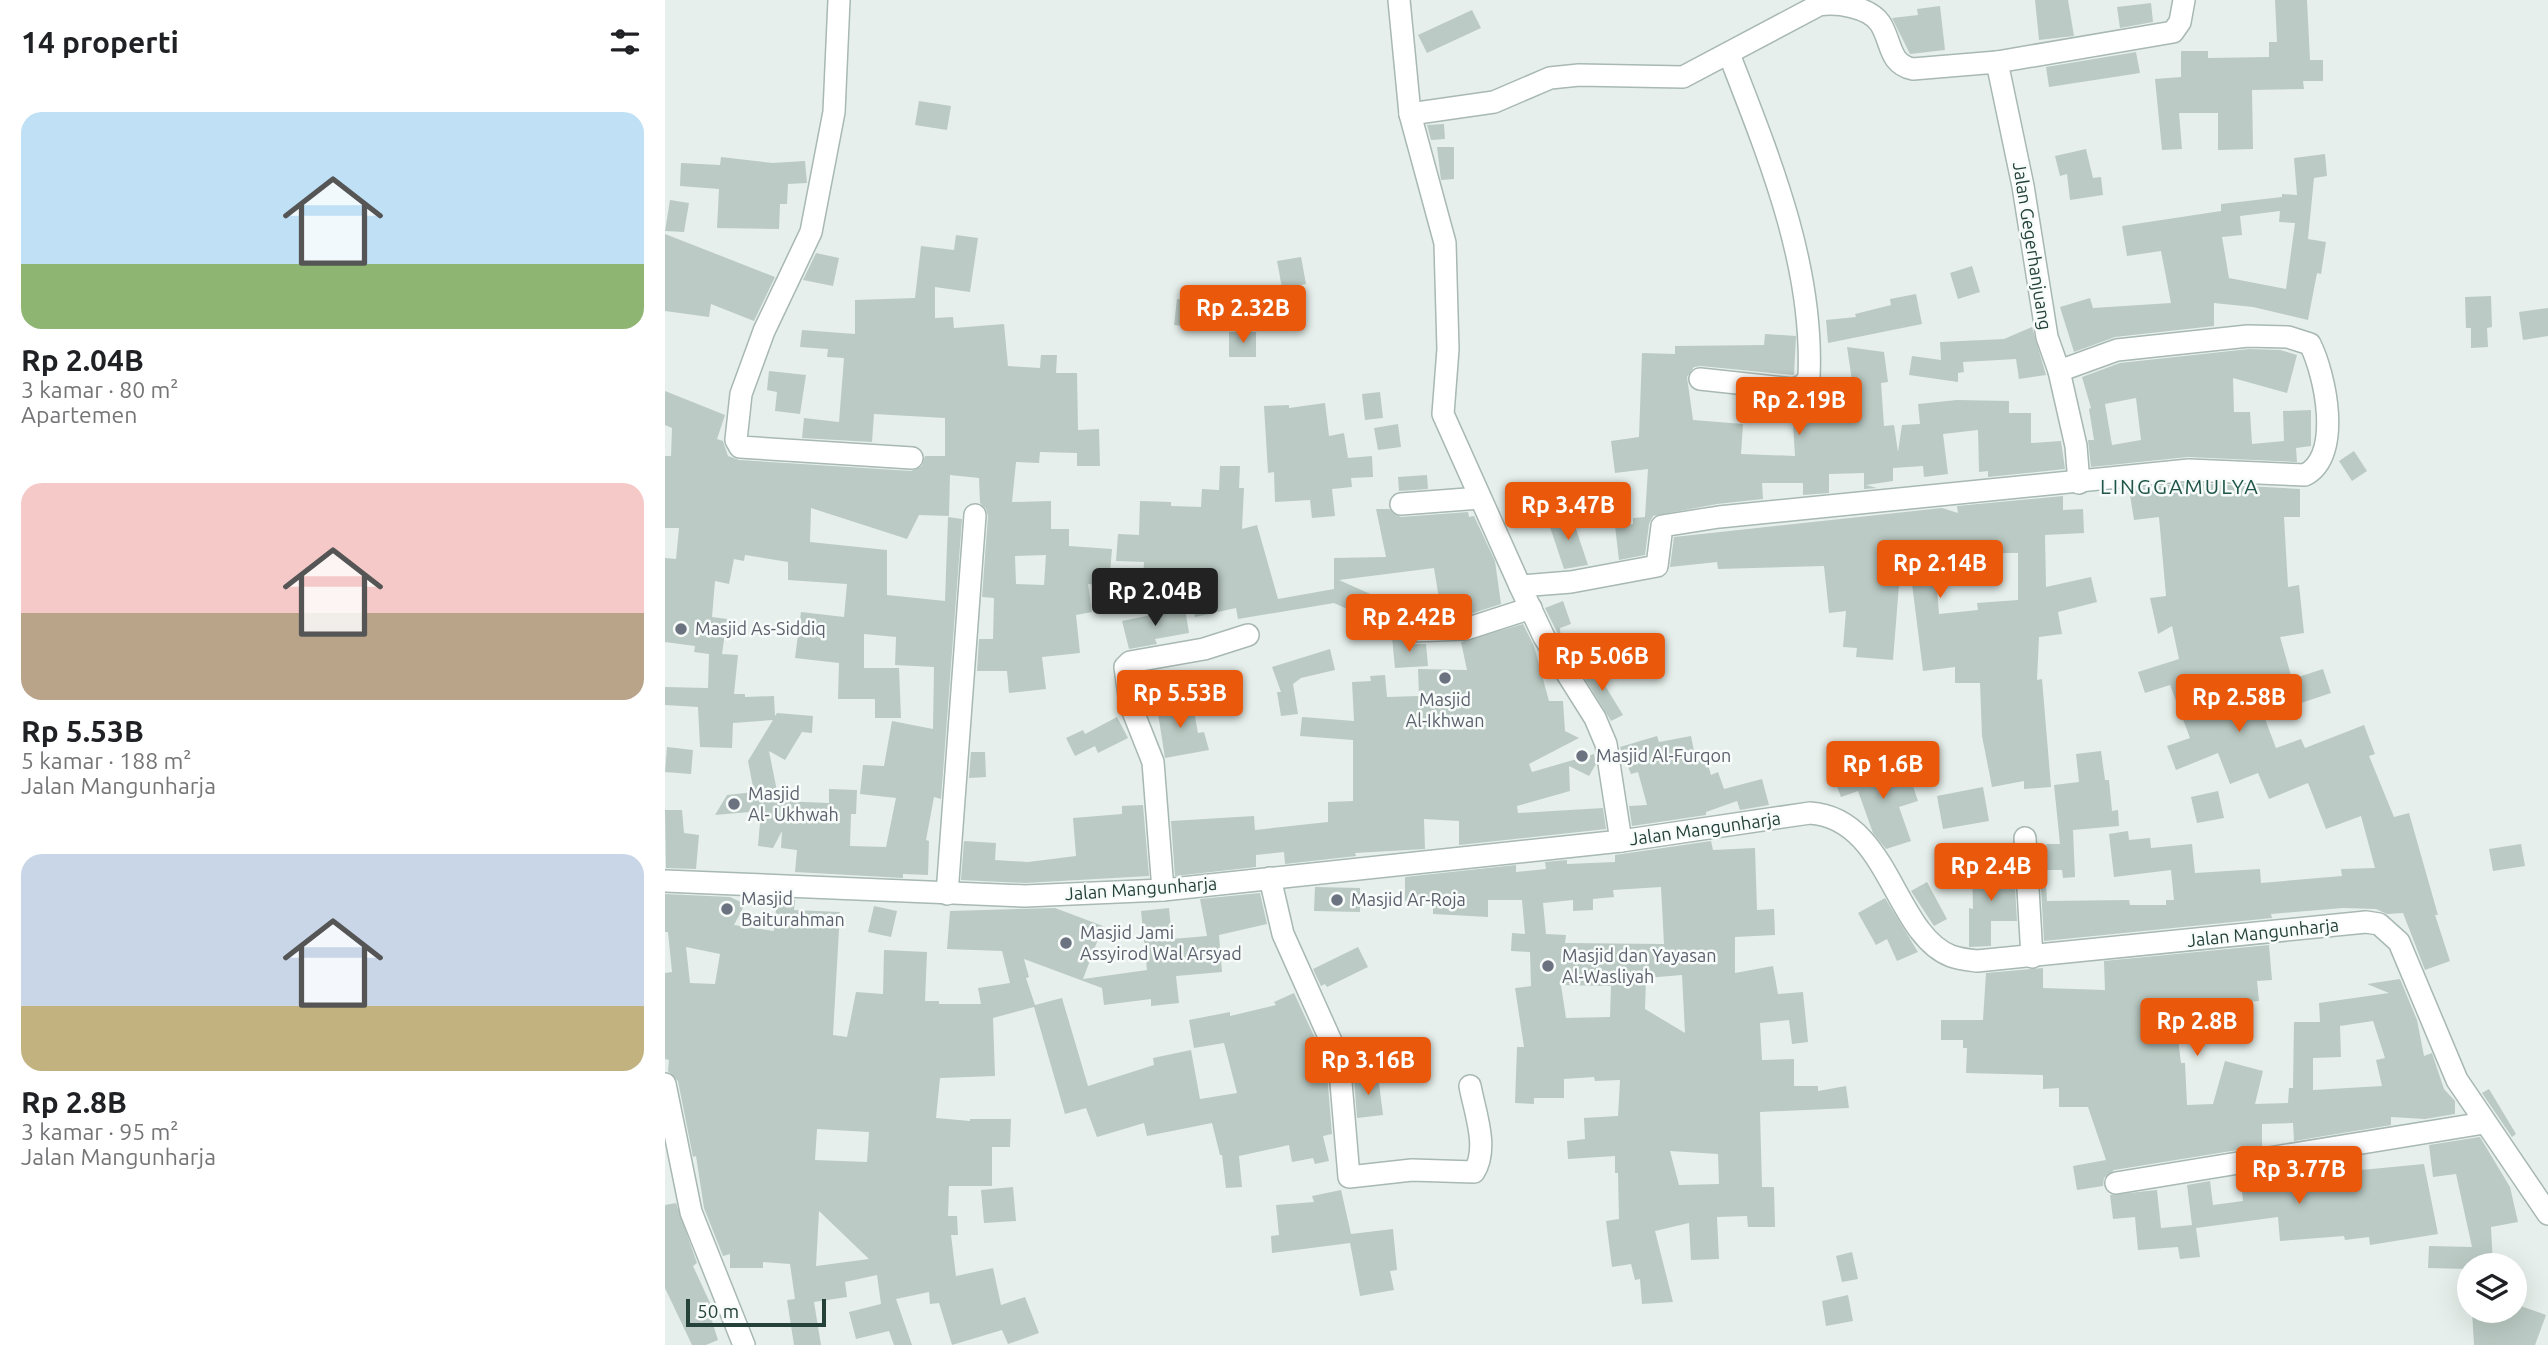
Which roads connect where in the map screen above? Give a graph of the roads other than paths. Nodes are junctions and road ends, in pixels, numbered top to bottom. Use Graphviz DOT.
graph roads {
  1 [pos="839,0"];
  2 [pos="1399,0"];
  3 [pos="2184,0"];
  4 [pos="1728,54"];
  5 [pos="1997,62"];
  6 [pos="1410,114"];
  7 [pos="2059,371"];
  8 [pos="1700,379"];
  9 [pos="912,458"];
  10 [pos="2079,483"];
  11 [pos="1480,498"];
  12 [pos="1401,505"];
  13 [pos="975,515"];
  14 [pos="1520,586"];
  15 [pos="1531,608"];
  16 [pos="1380,616"];
  17 [pos="1248,635"];
  18 [pos="2025,838"];
  19 [pos="1621,841"];
  20 [pos="1270,878"];
  21 [pos="665,881"];
  22 [pos="1163,890"];
  23 [pos="947,894"];
  24 [pos="2032,957"];
  25 [pos="665,1084"];
  26 [pos="1471,1086"];
  27 [pos="2484,1123"];
  28 [pos="2116,1183"];
  29 [pos="2548,1214"];
  30 [pos="744,1345"];
  1 -- 9 [label="street"];
  2 -- 6 [label="street"];
  3 -- 5 [label="street"];
  4 -- 5 [label="street"];
  4 -- 6 [label="street"];
  4 -- 8 [label="street"];
  5 -- 7 [label="street, Jalan Gegerhanjuang"];
  6 -- 11 [label="street"];
  7 -- 10 [label="street, Jalan Gegerhanjuang"];
  7 -- 10 [label="street"];
  10 -- 14 [label="street"];
  11 -- 12 [label="street"];
  11 -- 14 [label="street"];
  13 -- 23 [label="street"];
  14 -- 15 [label="street"];
  15 -- 16 [label="street"];
  15 -- 19 [label="street"];
  17 -- 22 [label="street"];
  18 -- 24 [label="street"];
  19 -- 20 [label="street, Jalan Mangunharja"];
  19 -- 24 [label="street, Jalan Mangunharja"];
  20 -- 22 [label="street, Jalan Mangunharja"];
  20 -- 26 [label="street"];
  21 -- 23 [label="street, Jalan Mangunharja"];
  22 -- 23 [label="street, Jalan Mangunharja"];
  24 -- 27 [label="street, Jalan Mangunharja"];
  25 -- 30 [label="street"];
  27 -- 28 [label="street"];
  27 -- 29 [label="street, Jalan Mangunharja"];
}
